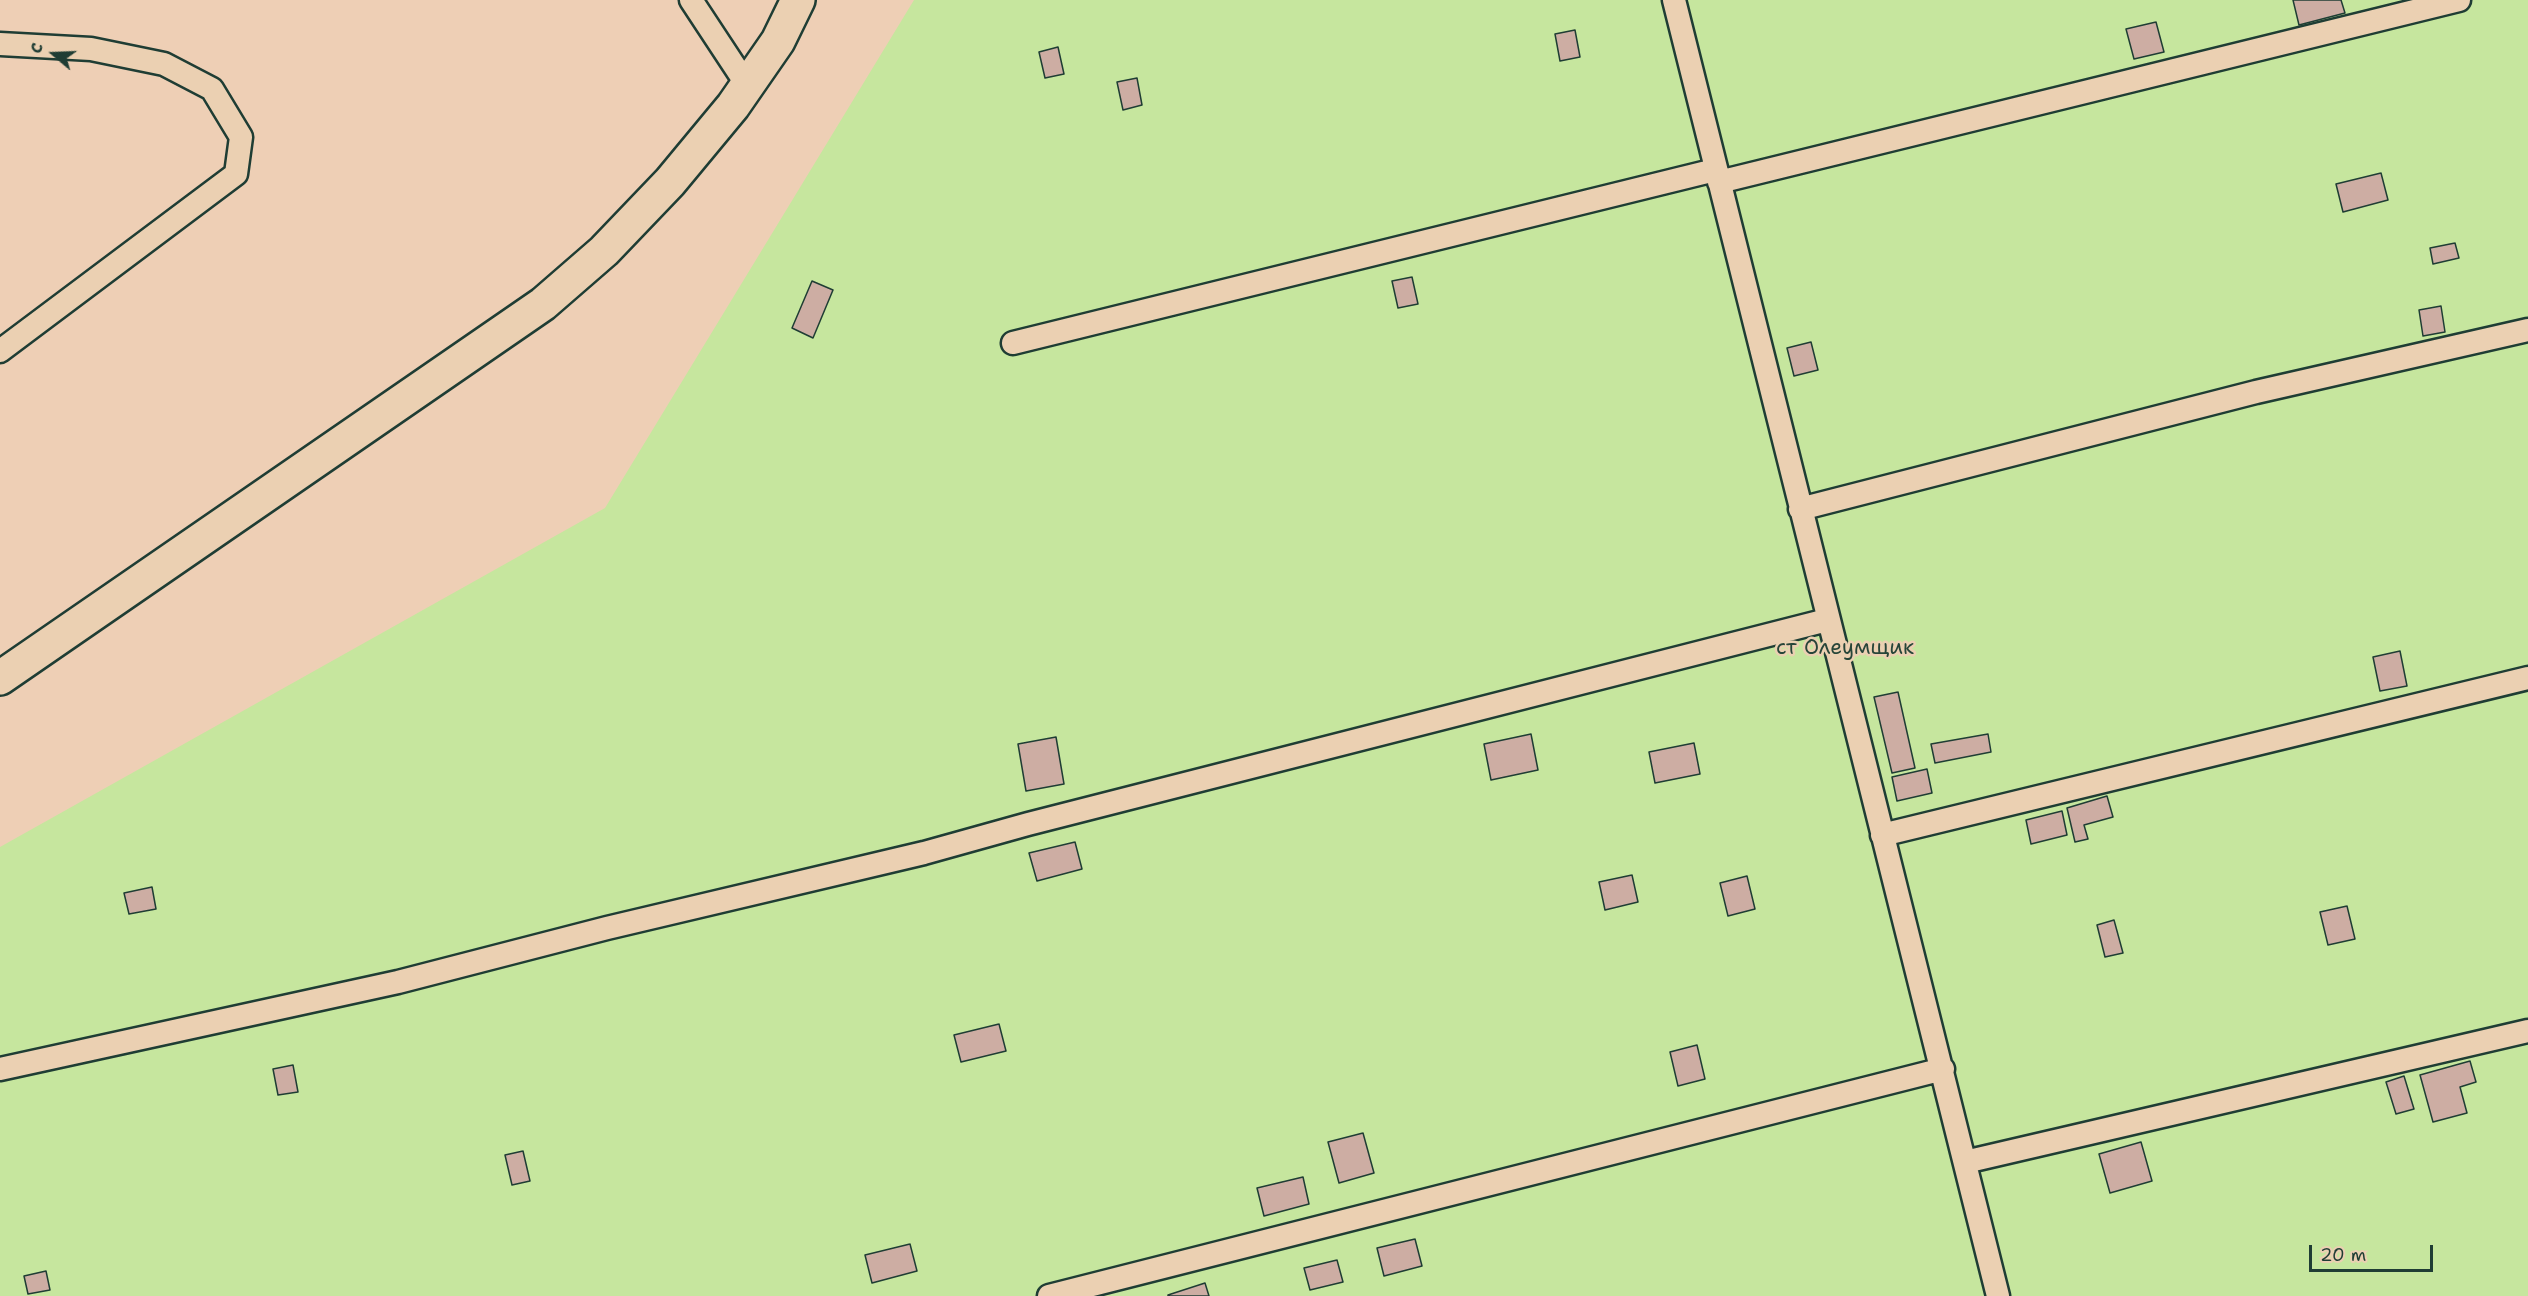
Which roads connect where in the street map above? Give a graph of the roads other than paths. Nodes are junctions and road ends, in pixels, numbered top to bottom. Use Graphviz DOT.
graph roads {
  1 [pos="691,0"];
  2 [pos="798,0"];
  3 [pos="1674,0"];
  4 [pos="2459,0"];
  5 [pos="0,44"];
  6 [pos="747,85"];
  7 [pos="1717,176"];
  8 [pos="2528,330"];
  9 [pos="1013,344"];
  10 [pos="0,351"];
  11 [pos="1800,509"];
  12 [pos="1827,620"];
  13 [pos="0,678"];
  14 [pos="2528,678"];
  15 [pos="1882,835"];
  16 [pos="2528,1031"];
  17 [pos="0,1069"];
  18 [pos="1943,1069"];
  19 [pos="1965,1162"];
  20 [pos="1049,1296"];
  21 [pos="1998,1296"];
  1 -- 6 [label="lane"];
  2 -- 6 [label="street"];
  3 -- 7 [label="lane"];
  4 -- 7 [label="lane"];
  5 -- 10 [label="lane"];
  6 -- 13 [label="street"];
  7 -- 9 [label="lane"];
  7 -- 11 [label="lane"];
  8 -- 11 [label="lane"];
  11 -- 12 [label="lane"];
  12 -- 15 [label="lane"];
  12 -- 17 [label="lane"];
  14 -- 15 [label="lane"];
  15 -- 18 [label="lane"];
  16 -- 19 [label="lane"];
  18 -- 19 [label="lane"];
  18 -- 20 [label="lane"];
  19 -- 21 [label="lane"];
}
